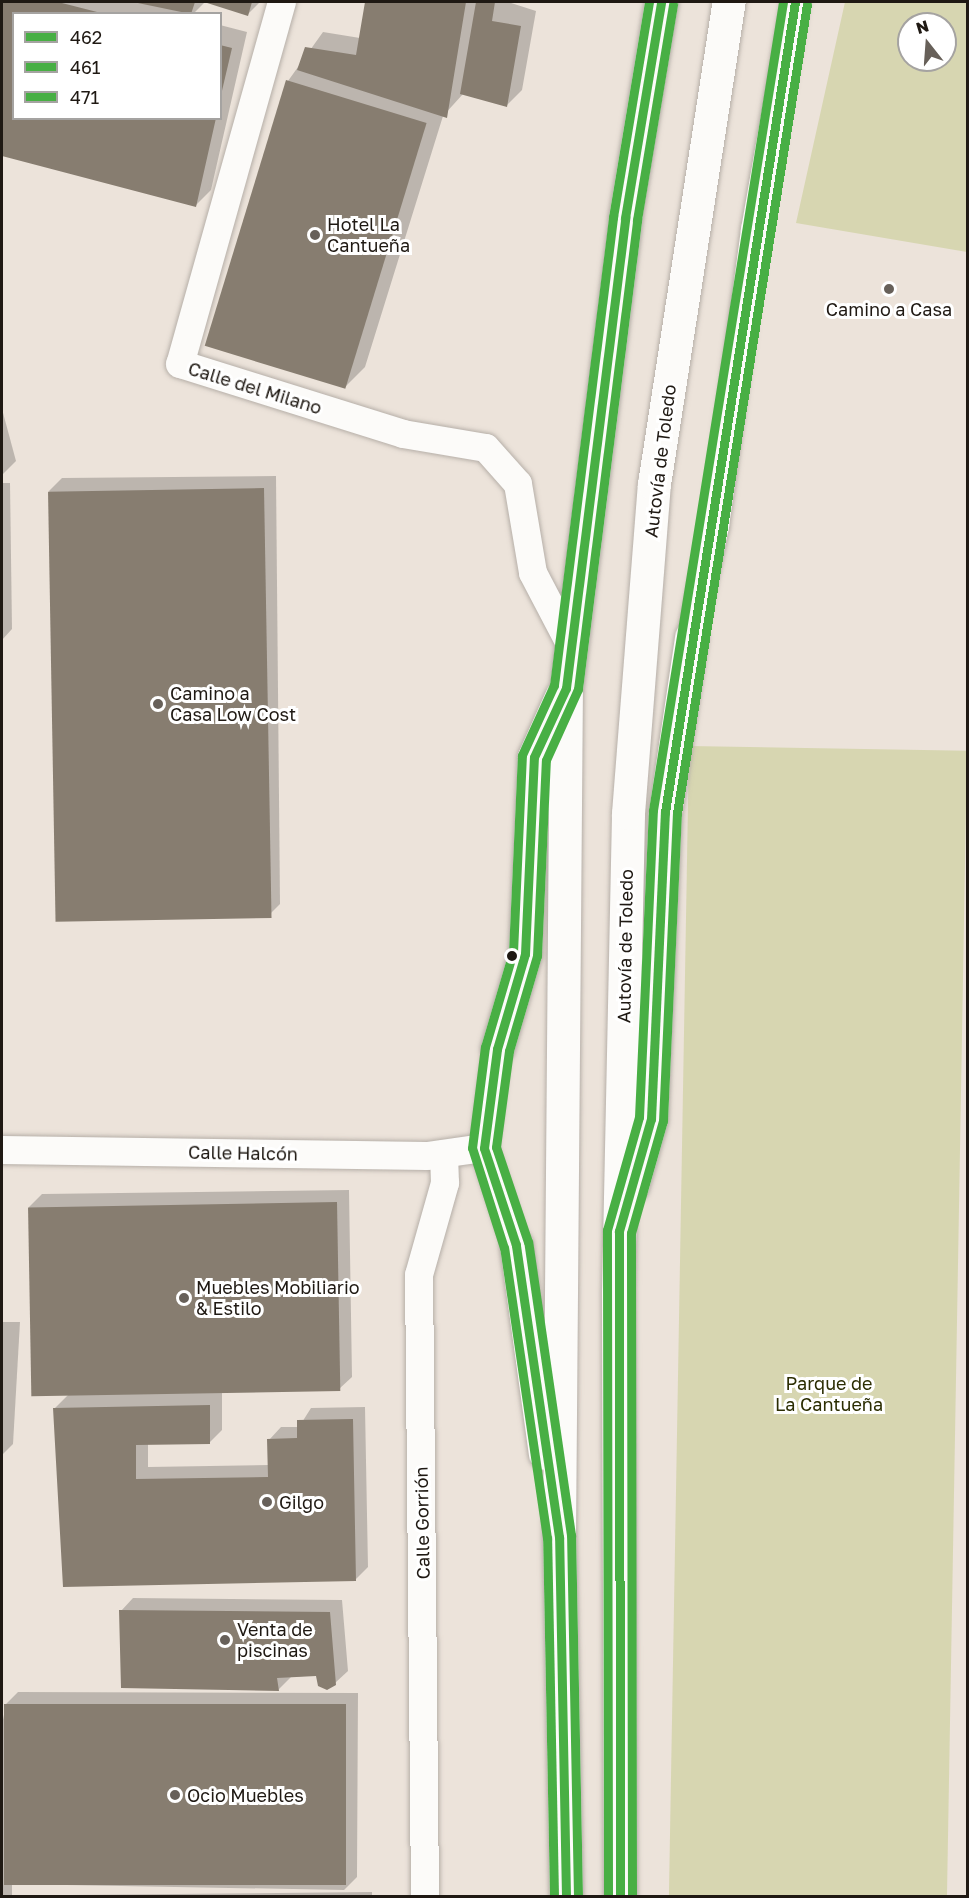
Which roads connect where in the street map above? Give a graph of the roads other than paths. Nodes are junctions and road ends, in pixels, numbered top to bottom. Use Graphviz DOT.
graph roads {
  1 [pos="282,2"];
  2 [pos="661,2"];
  3 [pos="729,2"];
  4 [pos="795,2"];
  5 [pos="691,637"];
  6 [pos="569,642"];
  7 [pos="566,688"];
  8 [pos="497,1049"];
  9 [pos="484,1148"];
  10 [pos="2,1150"];
  11 [pos="444,1154"];
  12 [pos="619,1230"];
  13 [pos="516,1245"];
  14 [pos="559,1537"];
  15 [pos="425,1896"];
  16 [pos="566,1896"];
  17 [pos="620,1896"];
  1 -- 6 [label="street, Calle del Milano"];
  2 -- 6 [label="highway"];
  3 -- 12 [label="highway, Autovía de Toledo"];
  4 -- 5 [label="street"];
  5 -- 12 [label="highway"];
  6 -- 7 [label="highway"];
  7 -- 8 [label="highway"];
  7 -- 14 [label="highway"];
  8 -- 9 [label="street"];
  9 -- 11 [label="street, Calle Halcón"];
  9 -- 13 [label="street"];
  10 -- 11 [label="street, Calle Halcón"];
  11 -- 15 [label="street, Calle Gorrión"];
  12 -- 17 [label="highway, Autovía de Toledo"];
  13 -- 14 [label="highway"];
  14 -- 16 [label="highway"];
}
